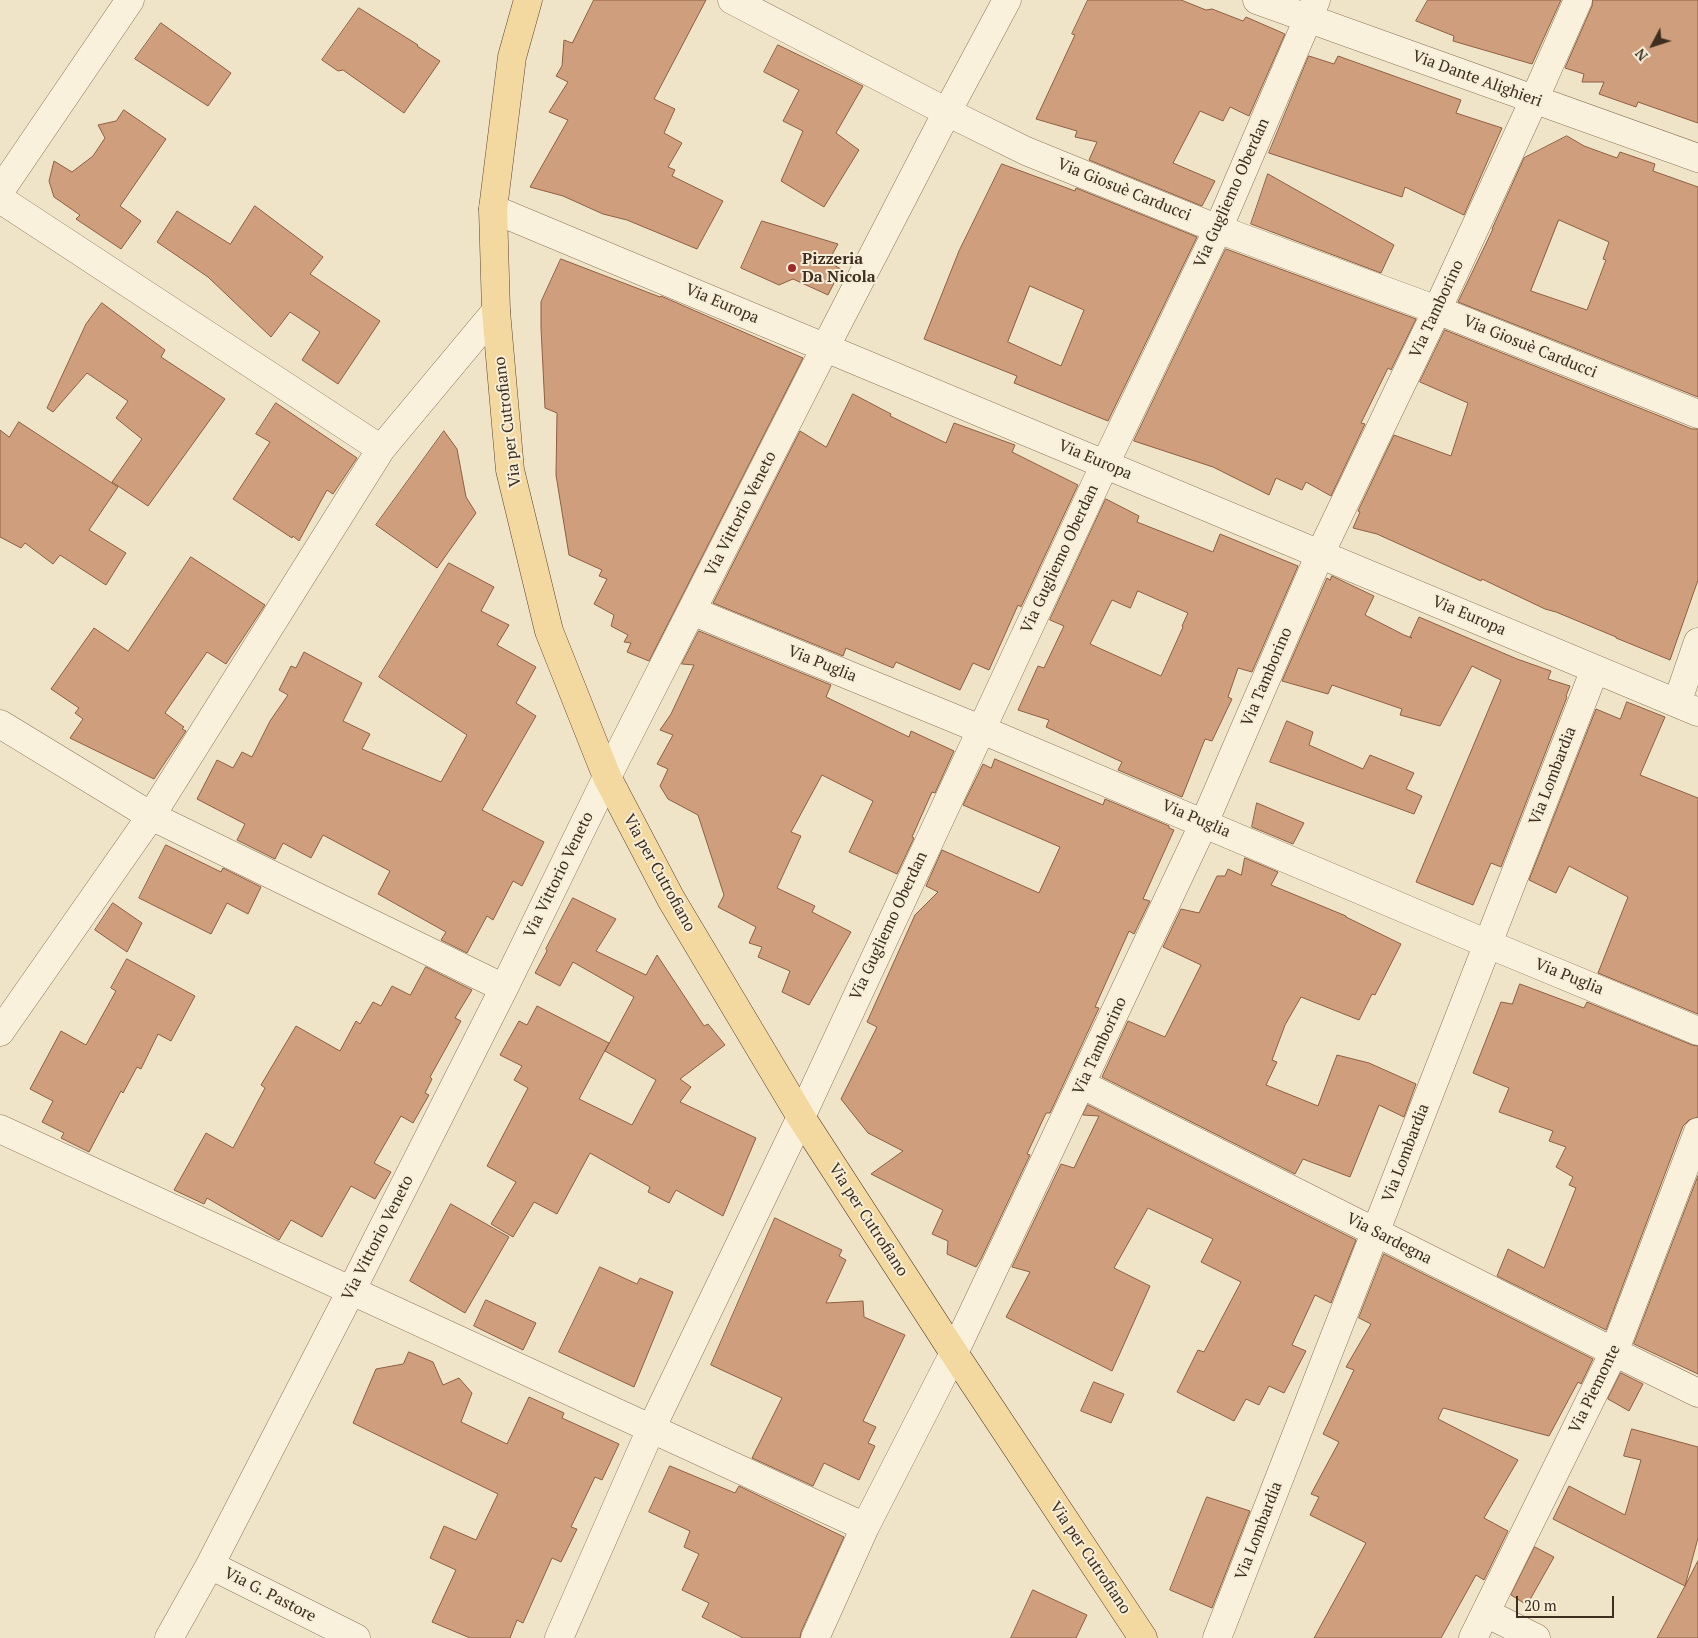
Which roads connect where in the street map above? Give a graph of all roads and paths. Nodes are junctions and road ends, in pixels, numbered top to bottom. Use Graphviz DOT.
graph roads {
  1 [pos="130,0"];
  2 [pos="528,0"];
  3 [pos="732,0"];
  4 [pos="1007,0"];
  5 [pos="1257,0"];
  6 [pos="1578,0"];
  7 [pos="1312,9"];
  8 [pos="1534,100"];
  9 [pos="947,112"];
  10 [pos="1698,158"];
  11 [pos="0,190"];
  12 [pos="0,199"];
  13 [pos="493,209"];
  14 [pos="1218,228"];
  15 [pos="496,310"];
  16 [pos="1437,310"];
  17 [pos="825,348"];
  18 [pos="1698,414"];
  19 [pos="382,449"];
  20 [pos="1105,464"];
  21 [pos="1320,554"];
  22 [pos="692,611"];
  23 [pos="1698,642"];
  24 [pos="1595,669"];
  25 [pos="1687,707"];
  26 [pos="0,724"];
  27 [pos="980,729"];
  28 [pos="607,777"];
  29 [pos="151,816"];
  30 [pos="1204,823"];
  31 [pos="1488,944"];
  32 [pos="504,988"];
  33 [pos="1698,1031"];
  34 [pos="0,1032"];
  35 [pos="1081,1084"];
  36 [pos="800,1117"];
  37 [pos="0,1129"];
  38 [pos="1698,1132"];
  39 [pos="1375,1231"];
  40 [pos="351,1291"];
  41 [pos="1614,1352"];
  42 [pos="954,1353"];
  43 [pos="1698,1393"];
  44 [pos="651,1429"];
  45 [pos="865,1527"];
  46 [pos="210,1565"];
  47 [pos="1486,1613"];
  48 [pos="169,1638"];
  49 [pos="356,1638"];
  50 [pos="560,1638"];
  51 [pos="816,1638"];
  52 [pos="1143,1638"];
  53 [pos="1217,1638"];
  54 [pos="1473,1638"];
  55 [pos="1536,1638"];
  1 -- 11 [label="street"];
  2 -- 13 [label="main road, Via per Cutrofiano"];
  3 -- 9 [label="street, Via Giosuè Carducci"];
  4 -- 9 [label="street, Via Vittorio Veneto"];
  5 -- 7 [label="street, Via Dante Alighieri"];
  6 -- 8 [label="street, Via Tamborino"];
  7 -- 8 [label="street, Via Dante Alighieri"];
  7 -- 14 [label="street, Via Gugliemo Oberdan"];
  8 -- 10 [label="street, Via Dante Alighieri"];
  8 -- 16 [label="street, Via Tamborino"];
  9 -- 14 [label="street, Via Giosuè Carducci"];
  9 -- 17 [label="street, Via Vittorio Veneto"];
  12 -- 19 [label="street"];
  13 -- 15 [label="main road, Via per Cutrofiano"];
  13 -- 17 [label="street, Via Europa"];
  14 -- 16 [label="street, Via Giosuè Carducci"];
  14 -- 20 [label="street, Via Gugliemo Oberdan"];
  15 -- 19 [label="street"];
  15 -- 28 [label="main road, Via per Cutrofiano"];
  16 -- 18 [label="street, Via Giosuè Carducci"];
  16 -- 21 [label="street, Via Tamborino"];
  17 -- 20 [label="street, Via Europa"];
  17 -- 22 [label="street, Via Vittorio Veneto"];
  19 -- 29 [label="street"];
  20 -- 21 [label="street, Via Europa"];
  20 -- 27 [label="street, Via Gugliemo Oberdan"];
  21 -- 24 [label="street, Via Europa"];
  21 -- 30 [label="street, Via Tamborino"];
  22 -- 27 [label="street, Via Puglia"];
  22 -- 28 [label="street, Via Vittorio Veneto"];
  23 -- 25 [label="street"];
  24 -- 25 [label="street, Via Europa"];
  24 -- 31 [label="street, Via Lombardia"];
  26 -- 29 [label="street"];
  27 -- 30 [label="street, Via Puglia"];
  27 -- 36 [label="street, Via Gugliemo Oberdan"];
  28 -- 32 [label="street, Via Vittorio Veneto"];
  28 -- 36 [label="main road, Via per Cutrofiano"];
  29 -- 32 [label="street"];
  29 -- 34 [label="street"];
  30 -- 31 [label="street, Via Puglia"];
  30 -- 35 [label="street, Via Tamborino"];
  31 -- 33 [label="street, Via Puglia"];
  31 -- 39 [label="street, Via Lombardia"];
  32 -- 40 [label="street, Via Vittorio Veneto"];
  35 -- 39 [label="street, Via Sardegna"];
  35 -- 42 [label="street, Via Tamborino"];
  36 -- 42 [label="main road, Via per Cutrofiano"];
  36 -- 44 [label="street, Via Gugliemo Oberdan"];
  37 -- 40 [label="street"];
  38 -- 41 [label="street, Via Piemonte"];
  39 -- 41 [label="street, Via Sardegna"];
  39 -- 53 [label="street, Via Lombardia"];
  40 -- 44 [label="street"];
  40 -- 46 [label="street, Via Vittorio Veneto"];
  41 -- 43 [label="street, Via Sardegna"];
  41 -- 47 [label="street, Via Piemonte"];
  42 -- 45 [label="street, Via Tamborino"];
  42 -- 52 [label="main road, Via per Cutrofiano"];
  44 -- 45 [label="street"];
  44 -- 50 [label="street, Via Gugliemo Oberdan"];
  45 -- 51 [label="street, Via Tamborino"];
  46 -- 48 [label="street, Via Vittorio Veneto"];
  46 -- 49 [label="street, Via G. Pastore"];
  47 -- 54 [label="street, Via Piemonte"];
  47 -- 55 [label="street"];
}
